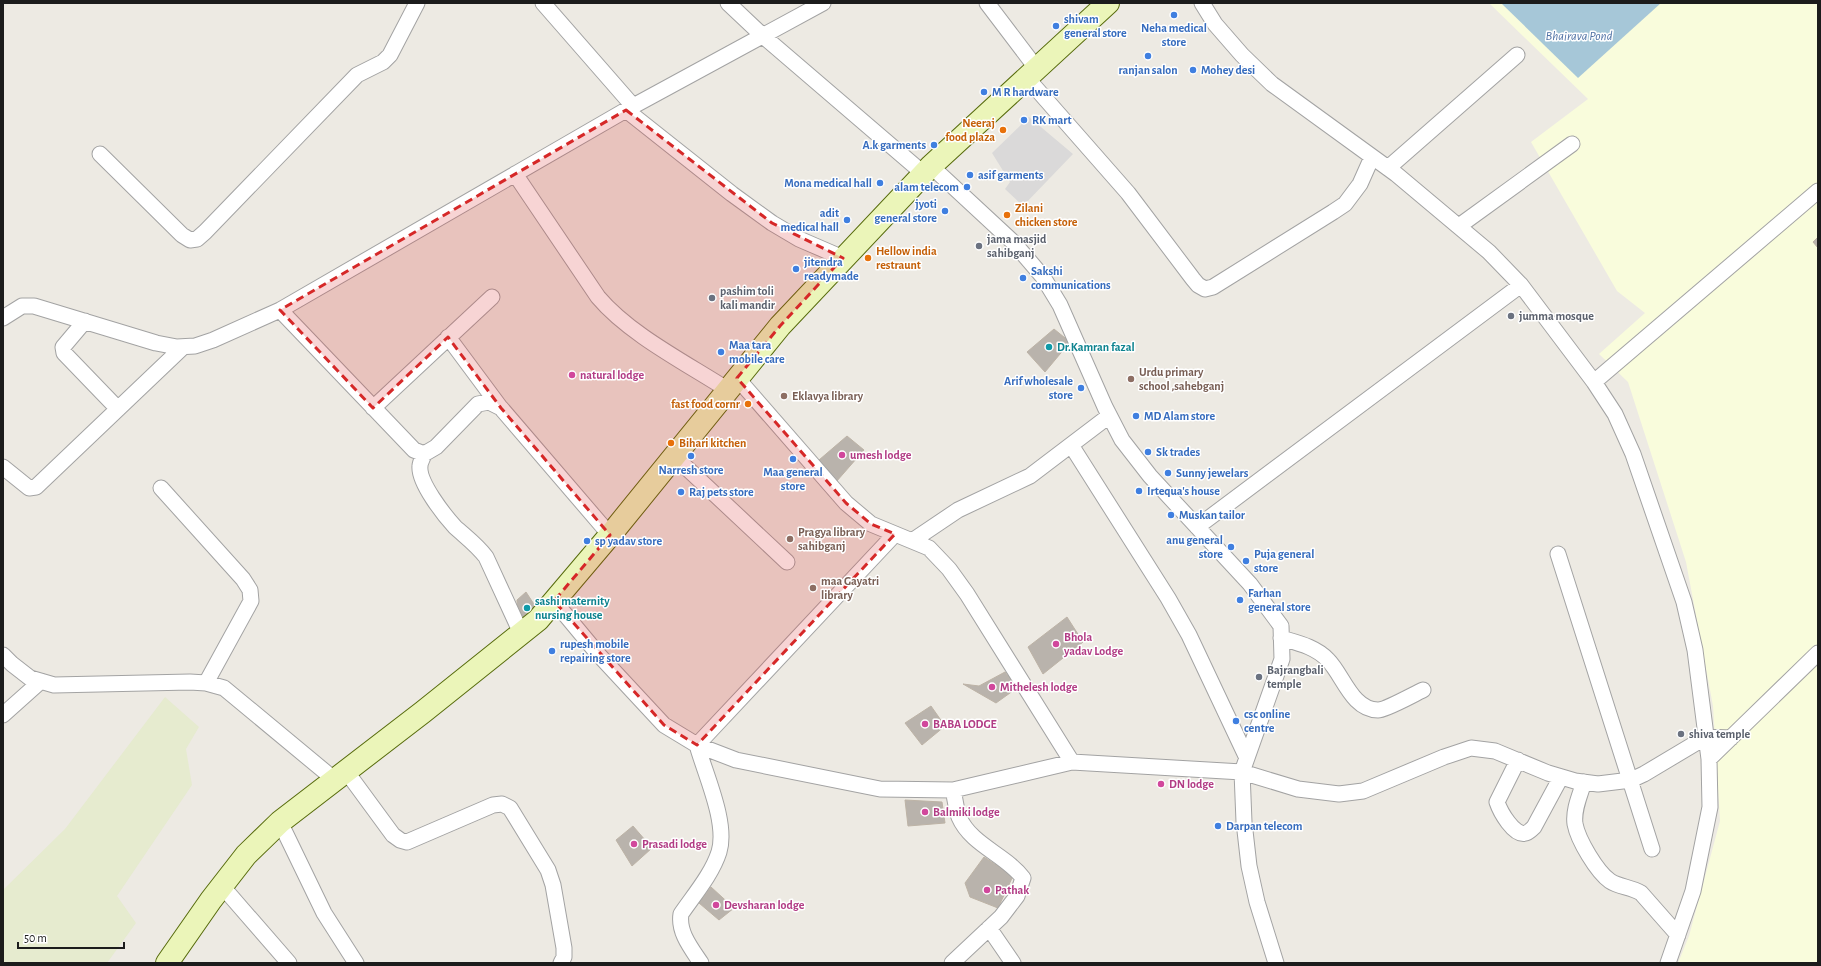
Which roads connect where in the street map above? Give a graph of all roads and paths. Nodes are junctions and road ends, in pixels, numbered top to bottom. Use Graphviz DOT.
graph roads {
  1 [pos="417,3"];
  2 [pos="543,3"];
  3 [pos="728,3"];
  4 [pos="823,3"];
  5 [pos="987,3"];
  6 [pos="1108,3"];
  7 [pos="1202,3"];
  8 [pos="763,36"];
  9 [pos="1517,56"];
  10 [pos="1032,73"];
  11 [pos="629,108"];
  12 [pos="1572,144"];
  13 [pos="100,154"];
  14 [pos="1372,157"];
  15 [pos="1388,168"];
  16 [pos="928,170"];
  17 [pos="515,174"];
  18 [pos="1818,191"];
  19 [pos="1459,226"];
  20 [pos="843,258"];
  21 [pos="1521,285"];
  22 [pos="492,297"];
  23 [pos="280,310"];
  24 [pos="3,318"];
  25 [pos="85,321"];
  26 [pos="448,337"];
  27 [pos="183,346"];
  28 [pos="1594,382"];
  29 [pos="732,384"];
  30 [pos="373,408"];
  31 [pos="501,408"];
  32 [pos="118,409"];
  33 [pos="1109,416"];
  34 [pos="1071,445"];
  35 [pos="424,454"];
  36 [pos="674,456"];
  37 [pos="3,467"];
  38 [pos="161,488"];
  39 [pos="1197,527"];
  40 [pos="895,534"];
  41 [pos="610,535"];
  42 [pos="912,541"];
  43 [pos="1558,554"];
  44 [pos="787,562"];
  45 [pos="554,601"];
  46 [pos="521,633"];
  47 [pos="1281,638"];
  48 [pos="1818,653"];
  49 [pos="3,655"];
  50 [pos="42,681"];
  51 [pos="206,683"];
  52 [pos="1423,690"];
  53 [pos="3,715"];
  54 [pos="1718,737"];
  55 [pos="697,746"];
  56 [pos="1247,758"];
  57 [pos="1709,759"];
  58 [pos="1518,760"];
  59 [pos="1072,762"];
  60 [pos="1242,772"];
  61 [pos="341,775"];
  62 [pos="1561,777"];
  63 [pos="1631,780"];
  64 [pos="1584,782"];
  65 [pos="953,790"];
  66 [pos="280,822"];
  67 [pos="1652,849"];
  68 [pos="222,886"];
  69 [pos="989,928"];
  70 [pos="1678,935"];
  71 [pos="167,963"];
  72 [pos="289,963"];
  73 [pos="356,963"];
  74 [pos="561,963"];
  75 [pos="701,963"];
  76 [pos="952,963"];
  77 [pos="1014,963"];
  78 [pos="1276,963"];
  79 [pos="1668,963"];
  1 -- 13 [label="street"];
  2 -- 11 [label="street"];
  3 -- 8 [label="street"];
  4 -- 8 [label="street"];
  5 -- 10 [label="street"];
  6 -- 10 [label="main road"];
  7 -- 14 [label="street"];
  8 -- 11 [label="street"];
  8 -- 16 [label="street"];
  9 -- 15 [label="street"];
  10 -- 14 [label="street"];
  10 -- 16 [label="main road"];
  11 -- 17 [label="street"];
  11 -- 20 [label="street"];
  12 -- 19 [label="street"];
  14 -- 15 [label="street"];
  15 -- 19 [label="street"];
  16 -- 20 [label="main road"];
  16 -- 33 [label="street"];
  17 -- 23 [label="street"];
  17 -- 29 [label="street"];
  18 -- 28 [label="street"];
  19 -- 21 [label="street"];
  20 -- 29 [label="main road"];
  21 -- 28 [label="street"];
  21 -- 39 [label="street"];
  22 -- 26 [label="street"];
  23 -- 27 [label="street"];
  23 -- 30 [label="street"];
  24 -- 25 [label="street"];
  25 -- 27 [label="street"];
  25 -- 32 [label="street"];
  26 -- 30 [label="street"];
  26 -- 31 [label="street"];
  27 -- 32 [label="street"];
  28 -- 54 [label="street"];
  29 -- 36 [label="main road"];
  29 -- 40 [label="street"];
  30 -- 35 [label="street"];
  31 -- 35 [label="street"];
  31 -- 41 [label="street"];
  32 -- 37 [label="street"];
  33 -- 34 [label="street"];
  33 -- 39 [label="street"];
  34 -- 42 [label="street"];
  34 -- 56 [label="street"];
  35 -- 46 [label="street"];
  36 -- 41 [label="main road"];
  36 -- 44 [label="street"];
  38 -- 51 [label="street"];
  39 -- 47 [label="street"];
  40 -- 42 [label="street"];
  40 -- 55 [label="street"];
  41 -- 45 [label="main road"];
  42 -- 59 [label="street"];
  43 -- 63 [label="street"];
  45 -- 46 [label="main road"];
  45 -- 55 [label="street"];
  46 -- 61 [label="main road"];
  47 -- 52 [label="street"];
  47 -- 56 [label="street"];
  48 -- 54 [label="street"];
  49 -- 50 [label="street"];
  50 -- 51 [label="street"];
  50 -- 53 [label="street"];
  51 -- 61 [label="street"];
  54 -- 57 [label="street"];
  54 -- 57 [label="street"];
  54 -- 63 [label="street"];
  55 -- 65 [label="street"];
  55 -- 75 [label="street"];
  56 -- 60 [label="street"];
  57 -- 70 [label="street"];
  58 -- 60 [label="street"];
  58 -- 62 [label="street"];
  58 -- 62 [label="street"];
  59 -- 60 [label="street"];
  59 -- 65 [label="street"];
  60 -- 78 [label="street"];
  61 -- 66 [label="main road"];
  61 -- 74 [label="street"];
  62 -- 64 [label="street"];
  63 -- 64 [label="street"];
  63 -- 67 [label="street"];
  64 -- 70 [label="street"];
  65 -- 69 [label="street"];
  66 -- 68 [label="main road"];
  66 -- 73 [label="street"];
  68 -- 71 [label="main road"];
  68 -- 72 [label="street"];
  69 -- 76 [label="street"];
  69 -- 77 [label="street"];
  70 -- 79 [label="street"];
}
